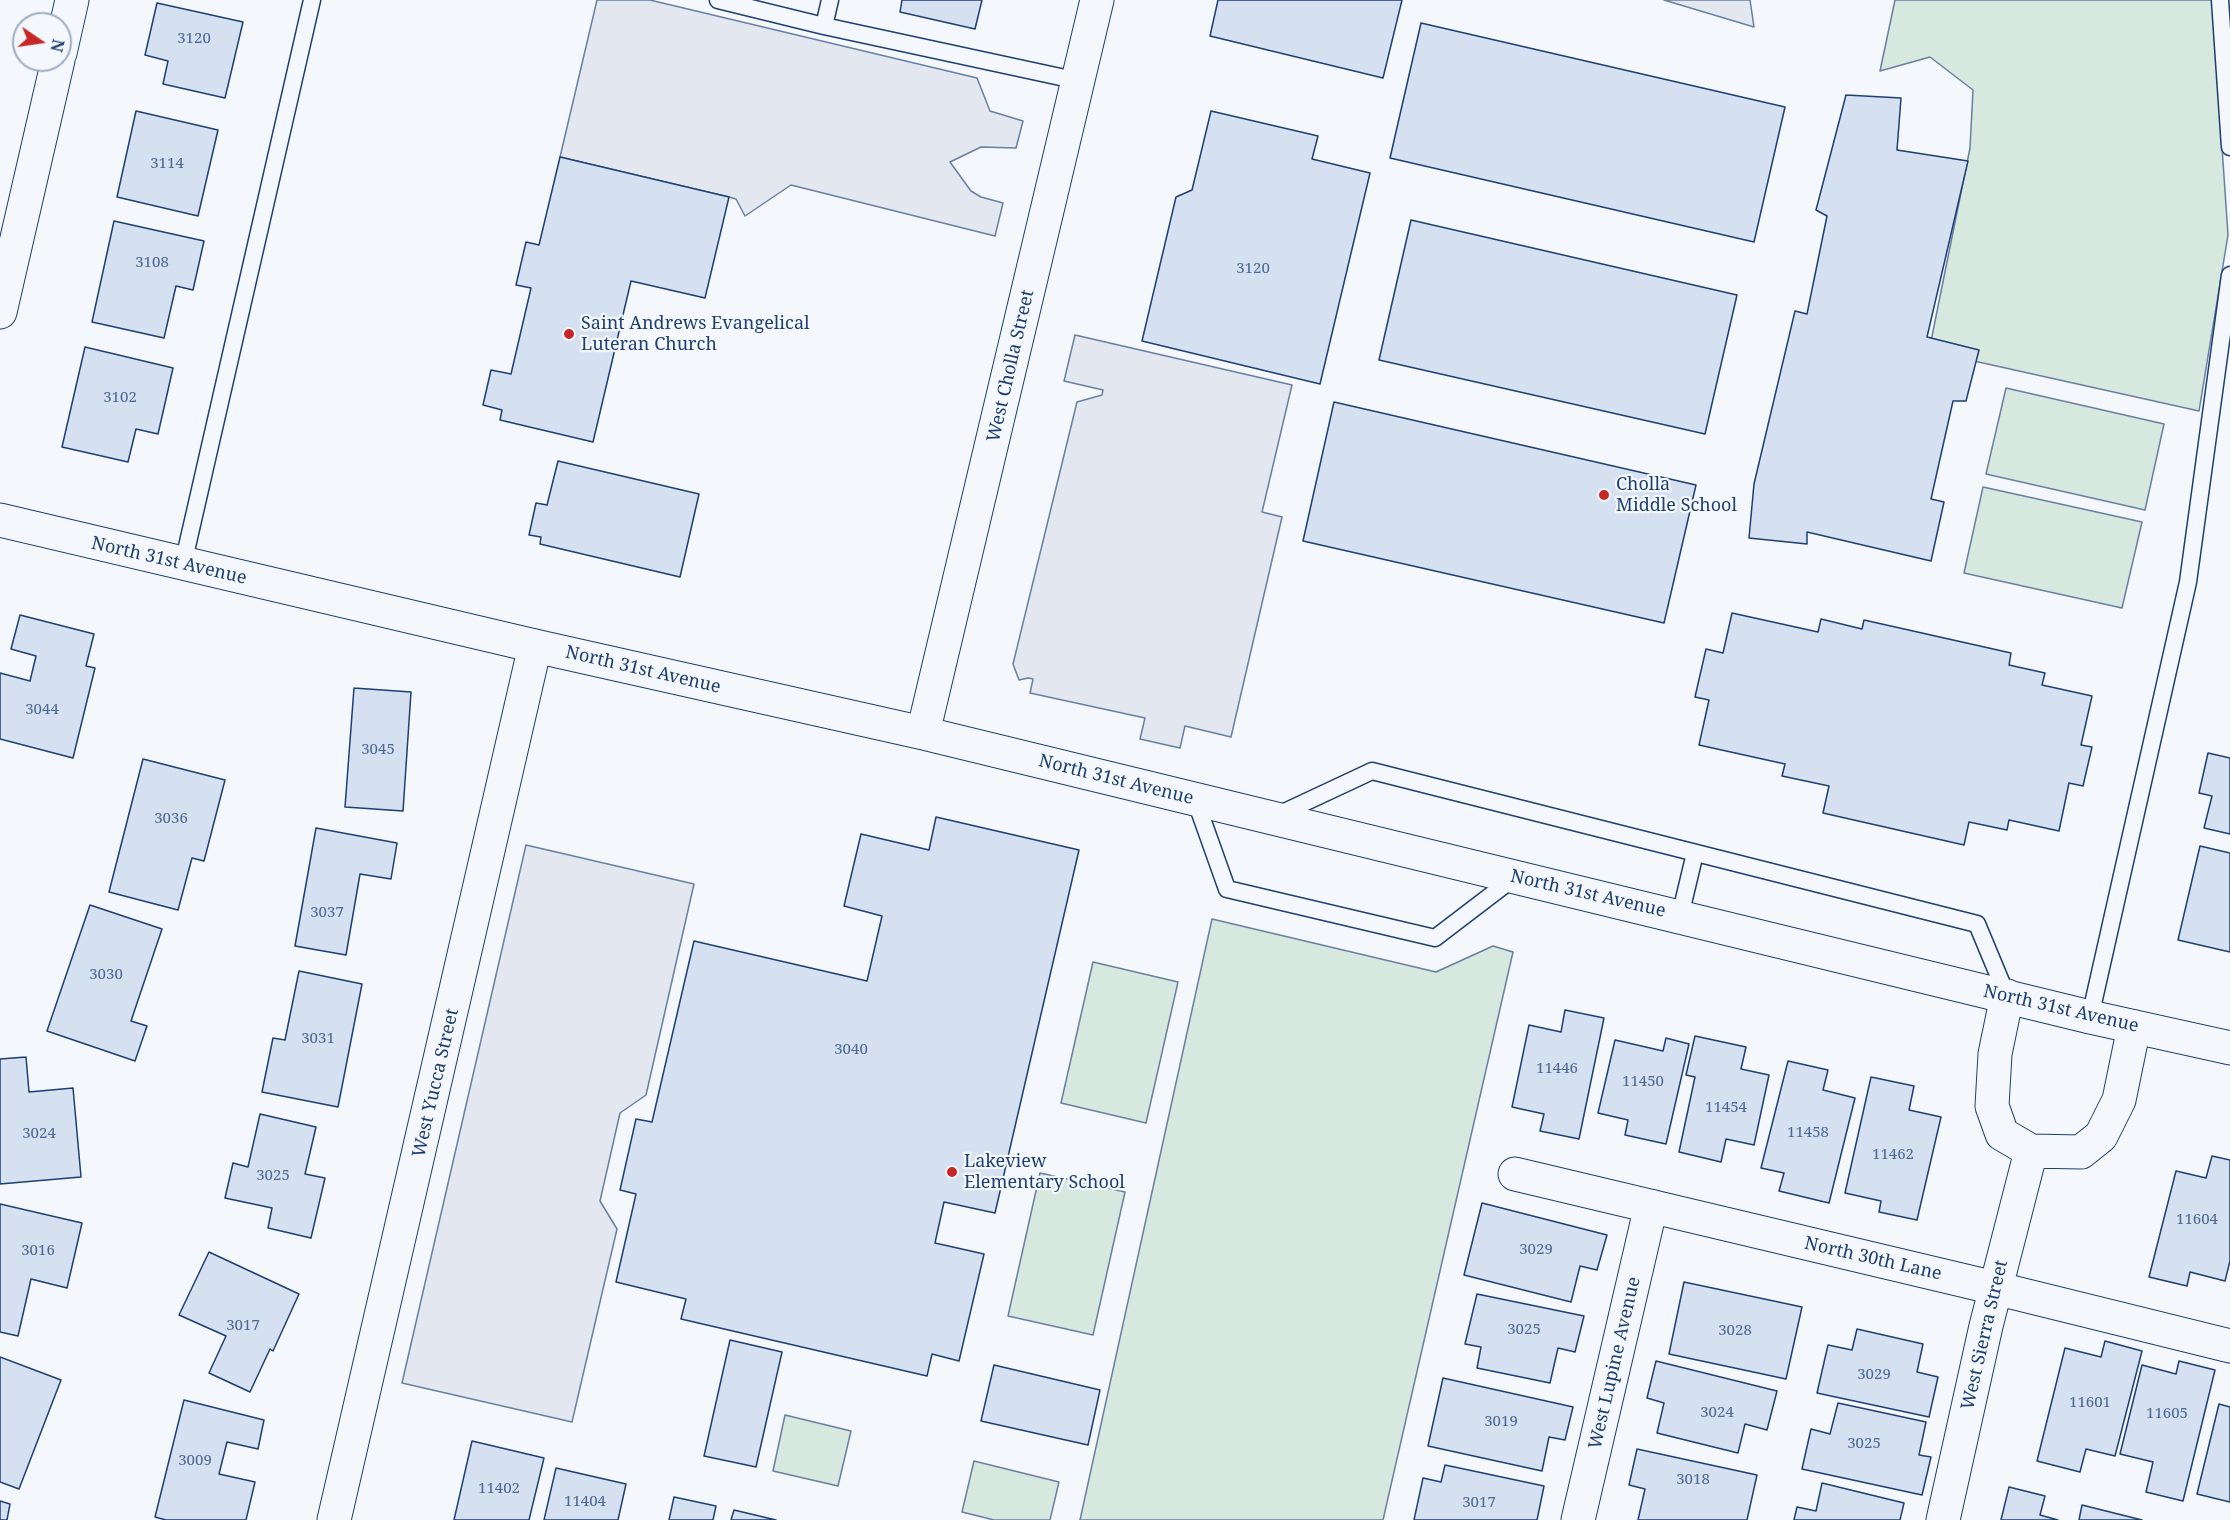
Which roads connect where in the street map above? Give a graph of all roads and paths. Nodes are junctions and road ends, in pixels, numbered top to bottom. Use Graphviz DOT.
graph roads {
  1 [pos="312,0"];
  2 [pos="718,0"];
  3 [pos="830,0"];
  4 [pos="1097,0"];
  5 [pos="2220,0"];
  6 [pos="824,26"];
  7 [pos="55,72"];
  8 [pos="1079,81"];
  9 [pos="2230,147"];
  10 [pos="2230,275"];
  11 [pos="0,312"];
  12 [pos="0,520"];
  13 [pos="183,564"];
  14 [pos="535,646"];
  15 [pos="924,733"];
  16 [pos="1195,799"];
  17 [pos="1273,818"];
  18 [pos="1695,853"];
  19 [pos="1515,877"];
  20 [pos="1680,916"];
  21 [pos="2007,996"];
  22 [pos="2090,1017"];
  23 [pos="2134,1027"];
  24 [pos="2230,1048"];
  25 [pos="2031,1152"];
  26 [pos="1515,1174"];
  27 [pos="1651,1206"];
  28 [pos="1995,1288"];
  29 [pos="2230,1346"];
  30 [pos="334,1520"];
  31 [pos="1578,1520"];
  32 [pos="1943,1520"];
  1 -- 13 [label="lane"];
  2 -- 6 [label="lane"];
  3 -- 6 [label="lane"];
  4 -- 8 [label="street, West Cholla Street"];
  5 -- 9 [label="lane"];
  6 -- 8 [label="lane"];
  7 -- 11 [label="street"];
  8 -- 15 [label="street, West Cholla Street"];
  10 -- 22 [label="lane"];
  12 -- 13 [label="street, North 31st Avenue"];
  13 -- 14 [label="street, North 31st Avenue"];
  14 -- 15 [label="street, North 31st Avenue"];
  14 -- 30 [label="street, West Yucca Street"];
  15 -- 16 [label="street, North 31st Avenue"];
  16 -- 17 [label="street, North 31st Avenue"];
  16 -- 19 [label="lane"];
  17 -- 18 [label="lane"];
  17 -- 19 [label="street, North 31st Avenue"];
  18 -- 20 [label="lane"];
  18 -- 21 [label="lane"];
  19 -- 20 [label="street, North 31st Avenue"];
  20 -- 21 [label="street, North 31st Avenue"];
  21 -- 22 [label="street, North 31st Avenue"];
  21 -- 25 [label="street"];
  22 -- 23 [label="street, North 31st Avenue"];
  23 -- 24 [label="street, North 31st Avenue"];
  23 -- 25 [label="street"];
  25 -- 28 [label="street, West Sierra Street"];
  26 -- 27 [label="street, North 30th Lane"];
  27 -- 28 [label="street, North 30th Lane"];
  27 -- 31 [label="street, West Lupine Avenue"];
  28 -- 29 [label="street, North 30th Lane"];
  28 -- 32 [label="street, West Sierra Street"];
}
